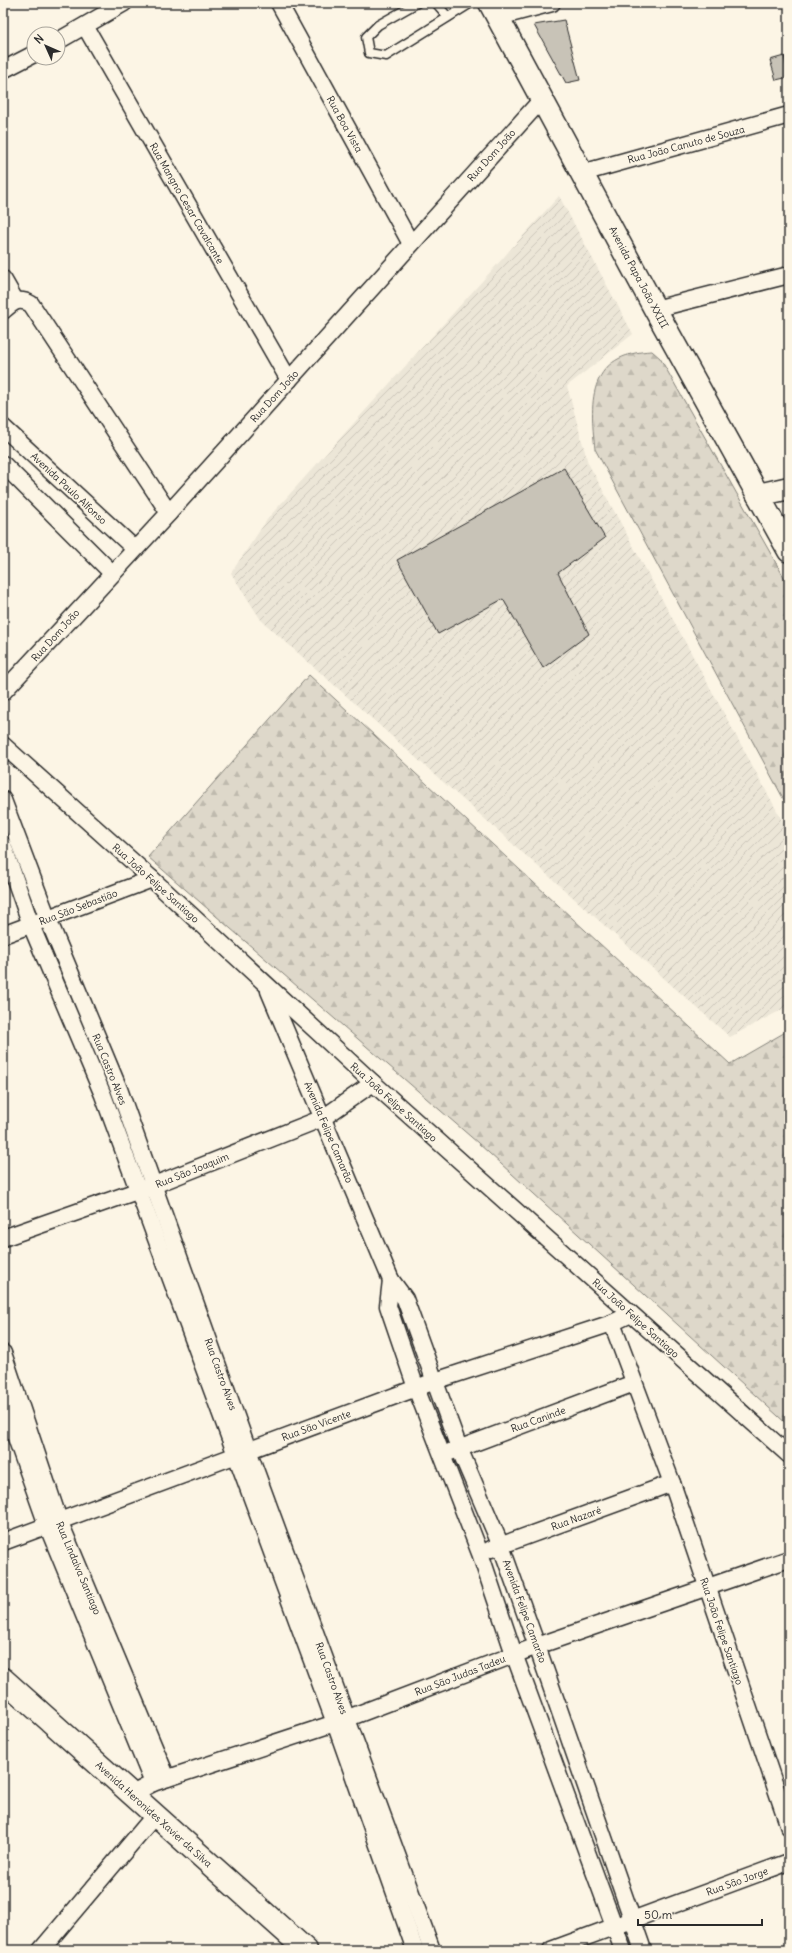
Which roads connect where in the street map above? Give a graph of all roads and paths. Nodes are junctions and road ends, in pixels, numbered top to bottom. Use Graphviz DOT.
graph roads {
  1 [pos="124,3"];
  2 [pos="279,3"];
  3 [pos="417,3"];
  4 [pos="436,3"];
  5 [pos="471,3"];
  6 [pos="552,3"];
  7 [pos="495,10"];
  8 [pos="448,17"];
  9 [pos="85,26"];
  10 [pos="66,37"];
  11 [pos="26,58"];
  12 [pos="3,70"];
  13 [pos="543,98"];
  14 [pos="789,115"];
  15 [pos="582,173"];
  16 [pos="411,244"];
  17 [pos="789,275"];
  18 [pos="3,279"];
  19 [pos="15,300"];
  20 [pos="656,309"];
  21 [pos="3,311"];
  22 [pos="289,380"];
  23 [pos="3,427"];
  24 [pos="3,464"];
  25 [pos="789,488"];
  26 [pos="758,495"];
  27 [pos="169,513"];
  28 [pos="135,548"];
  29 [pos="789,551"];
  30 [pos="112,573"];
  31 [pos="3,692"];
  32 [pos="3,745"];
  33 [pos="3,800"];
  34 [pos="3,845"];
  35 [pos="152,879"];
  36 [pos="48,919"];
  37 [pos="31,925"];
  38 [pos="3,935"];
  39 [pos="267,985"];
  40 [pos="373,1083"];
  41 [pos="119,1089"];
  42 [pos="103,1095"];
  43 [pos="323,1118"];
  44 [pos="154,1185"];
  45 [pos="138,1191"];
  46 [pos="3,1238"];
  47 [pos="391,1280"];
  48 [pos="631,1314"];
  49 [pos="612,1323"];
  50 [pos="3,1353"];
  51 [pos="435,1381"];
  52 [pos="634,1383"];
  53 [pos="416,1388"];
  54 [pos="3,1401"];
  55 [pos="459,1448"];
  56 [pos="241,1452"];
  57 [pos="442,1455"];
  58 [pos="789,1455"];
  59 [pos="672,1483"];
  60 [pos="53,1523"];
  61 [pos="3,1542"];
  62 [pos="501,1546"];
  63 [pos="480,1553"];
  64 [pos="789,1559"];
  65 [pos="708,1588"];
  66 [pos="538,1646"];
  67 [pos="514,1654"];
  68 [pos="3,1679"];
  69 [pos="341,1721"];
  70 [pos="160,1780"];
  71 [pos="132,1794"];
  72 [pos="155,1815"];
  73 [pos="789,1827"];
  74 [pos="789,1862"];
  75 [pos="631,1919"];
  76 [pos="614,1926"];
  77 [pos="41,1950"];
  78 [pos="306,1950"];
  79 [pos="415,1950"];
  80 [pos="432,1950"];
  81 [pos="551,1950"];
  82 [pos="623,1950"];
  83 [pos="643,1950"];
  1 -- 9 [label="street"];
  2 -- 16 [label="street, Rua Boa Vista"];
  3 -- 8 [label="lane"];
  4 -- 8 [label="lane"];
  5 -- 8 [label="lane"];
  6 -- 7 [label="street"];
  7 -- 13 [label="main road, Avenida Papa João XXIII"];
  9 -- 10 [label="street"];
  9 -- 22 [label="street, Rua Mangno Cesar Cavalcante"];
  11 -- 12 [label="street"];
  13 -- 15 [label="main road, Avenida Papa João XXIII"];
  13 -- 16 [label="street, Rua Dom João"];
  14 -- 15 [label="street, Rua João Canuto de Souza"];
  15 -- 20 [label="main road, Avenida Papa João XXIII"];
  16 -- 22 [label="street, Rua Dom João"];
  17 -- 20 [label="street"];
  18 -- 19 [label="street"];
  19 -- 21 [label="street"];
  19 -- 27 [label="street"];
  20 -- 26 [label="main road, Avenida Papa João XXIII"];
  22 -- 27 [label="street, Rua Dom João"];
  23 -- 28 [label="street, Avenida Paulo Alfonso"];
  24 -- 30 [label="street"];
  25 -- 26 [label="main road"];
  26 -- 29 [label="main road, Avenida Papa João XXIII"];
  27 -- 28 [label="street, Rua Dom João"];
  28 -- 30 [label="street, Rua Dom João"];
  30 -- 31 [label="street, Rua Dom João"];
  32 -- 35 [label="street, Rua João Felipe Santiago"];
  33 -- 36 [label="street, Rua Castro Alves"];
  34 -- 37 [label="street, Rua Castro Alves"];
  35 -- 36 [label="street, Rua São Sebastião"];
  35 -- 39 [label="street, Rua João Felipe Santiago"];
  36 -- 37 [label="street, Rua São Sebastião"];
  36 -- 41 [label="street, Rua Castro Alves"];
  37 -- 38 [label="street, Rua São Sebastião"];
  37 -- 42 [label="street, Rua Castro Alves"];
  39 -- 40 [label="street, Rua João Felipe Santiago"];
  39 -- 43 [label="street, Avenida Felipe Camarão"];
  40 -- 43 [label="street, Rua São Joaquim"];
  40 -- 48 [label="street, Rua João Felipe Santiago"];
  41 -- 42 [label="street"];
  41 -- 44 [label="street, Rua Castro Alves"];
  42 -- 45 [label="street, Rua Castro Alves"];
  43 -- 44 [label="street, Rua São Joaquim"];
  43 -- 47 [label="street, Avenida Felipe Camarão"];
  44 -- 45 [label="street, Rua São Joaquim"];
  44 -- 56 [label="street, Rua Castro Alves"];
  45 -- 46 [label="street, Rua São Joaquim"];
  45 -- 56 [label="street, Rua Castro Alves"];
  47 -- 51 [label="street, Avenida Felipe Camarão"];
  47 -- 53 [label="street, Avenida Felipe Camarão"];
  48 -- 49 [label="street, Rua São Vicente"];
  48 -- 58 [label="street, Rua João Felipe Santiago"];
  49 -- 51 [label="street, Rua São Vicente"];
  49 -- 52 [label="street, Rua João Felipe Santiago"];
  50 -- 60 [label="street, Rua Lindalva Santiago"];
  51 -- 53 [label="street, Rua São Vicente"];
  51 -- 55 [label="street, Avenida Felipe Camarão"];
  52 -- 55 [label="street, Rua Caninde"];
  52 -- 59 [label="street, Rua João Felipe Santiago"];
  53 -- 56 [label="street, Rua São Vicente"];
  53 -- 57 [label="street, Avenida Felipe Camarão"];
  54 -- 60 [label="street, Rua Lindalva Santiago"];
  55 -- 57 [label="street, Rua Caninde"];
  55 -- 62 [label="street, Avenida Felipe Camarão"];
  56 -- 60 [label="street, Rua São Vicente"];
  56 -- 69 [label="street, Rua Castro Alves"];
  57 -- 63 [label="street, Avenida Felipe Camarão"];
  59 -- 62 [label="street, Rua Nazaré"];
  59 -- 65 [label="street, Rua João Felipe Santiago"];
  60 -- 61 [label="street, Rua São Vicente"];
  60 -- 70 [label="street, Rua Lindalva Santiago"];
  62 -- 63 [label="street, Rua Nazaré"];
  62 -- 66 [label="street, Avenida Felipe Camarão"];
  63 -- 67 [label="street, Avenida Felipe Camarão"];
  64 -- 65 [label="street, Rua São Judas Tadeu"];
  65 -- 66 [label="street, Rua São Judas Tadeu"];
  65 -- 73 [label="street, Rua João Felipe Santiago"];
  66 -- 67 [label="street, Rua São Judas Tadeu"];
  66 -- 75 [label="street, Avenida Felipe Camarão"];
  67 -- 69 [label="street, Rua São Judas Tadeu"];
  67 -- 76 [label="street, Avenida Felipe Camarão"];
  68 -- 71 [label="main road, Avenida Heronides Xavier da Silva"];
  69 -- 70 [label="street, Rua São Judas Tadeu"];
  69 -- 79 [label="street, Rua Castro Alves"];
  69 -- 80 [label="street, Rua Castro Alves"];
  70 -- 71 [label="street, Rua São Judas Tadeu"];
  71 -- 72 [label="main road, Avenida Heronides Xavier da Silva"];
  72 -- 77 [label="street"];
  72 -- 78 [label="main road, Avenida Heronides Xavier da Silva"];
  74 -- 75 [label="street, Rua São Jorge"];
  75 -- 76 [label="street, Rua São Jorge"];
  75 -- 83 [label="street, Avenida Felipe Camarão"];
  76 -- 81 [label="street, Rua São Jorge"];
  76 -- 82 [label="street, Avenida Felipe Camarão"];
}
